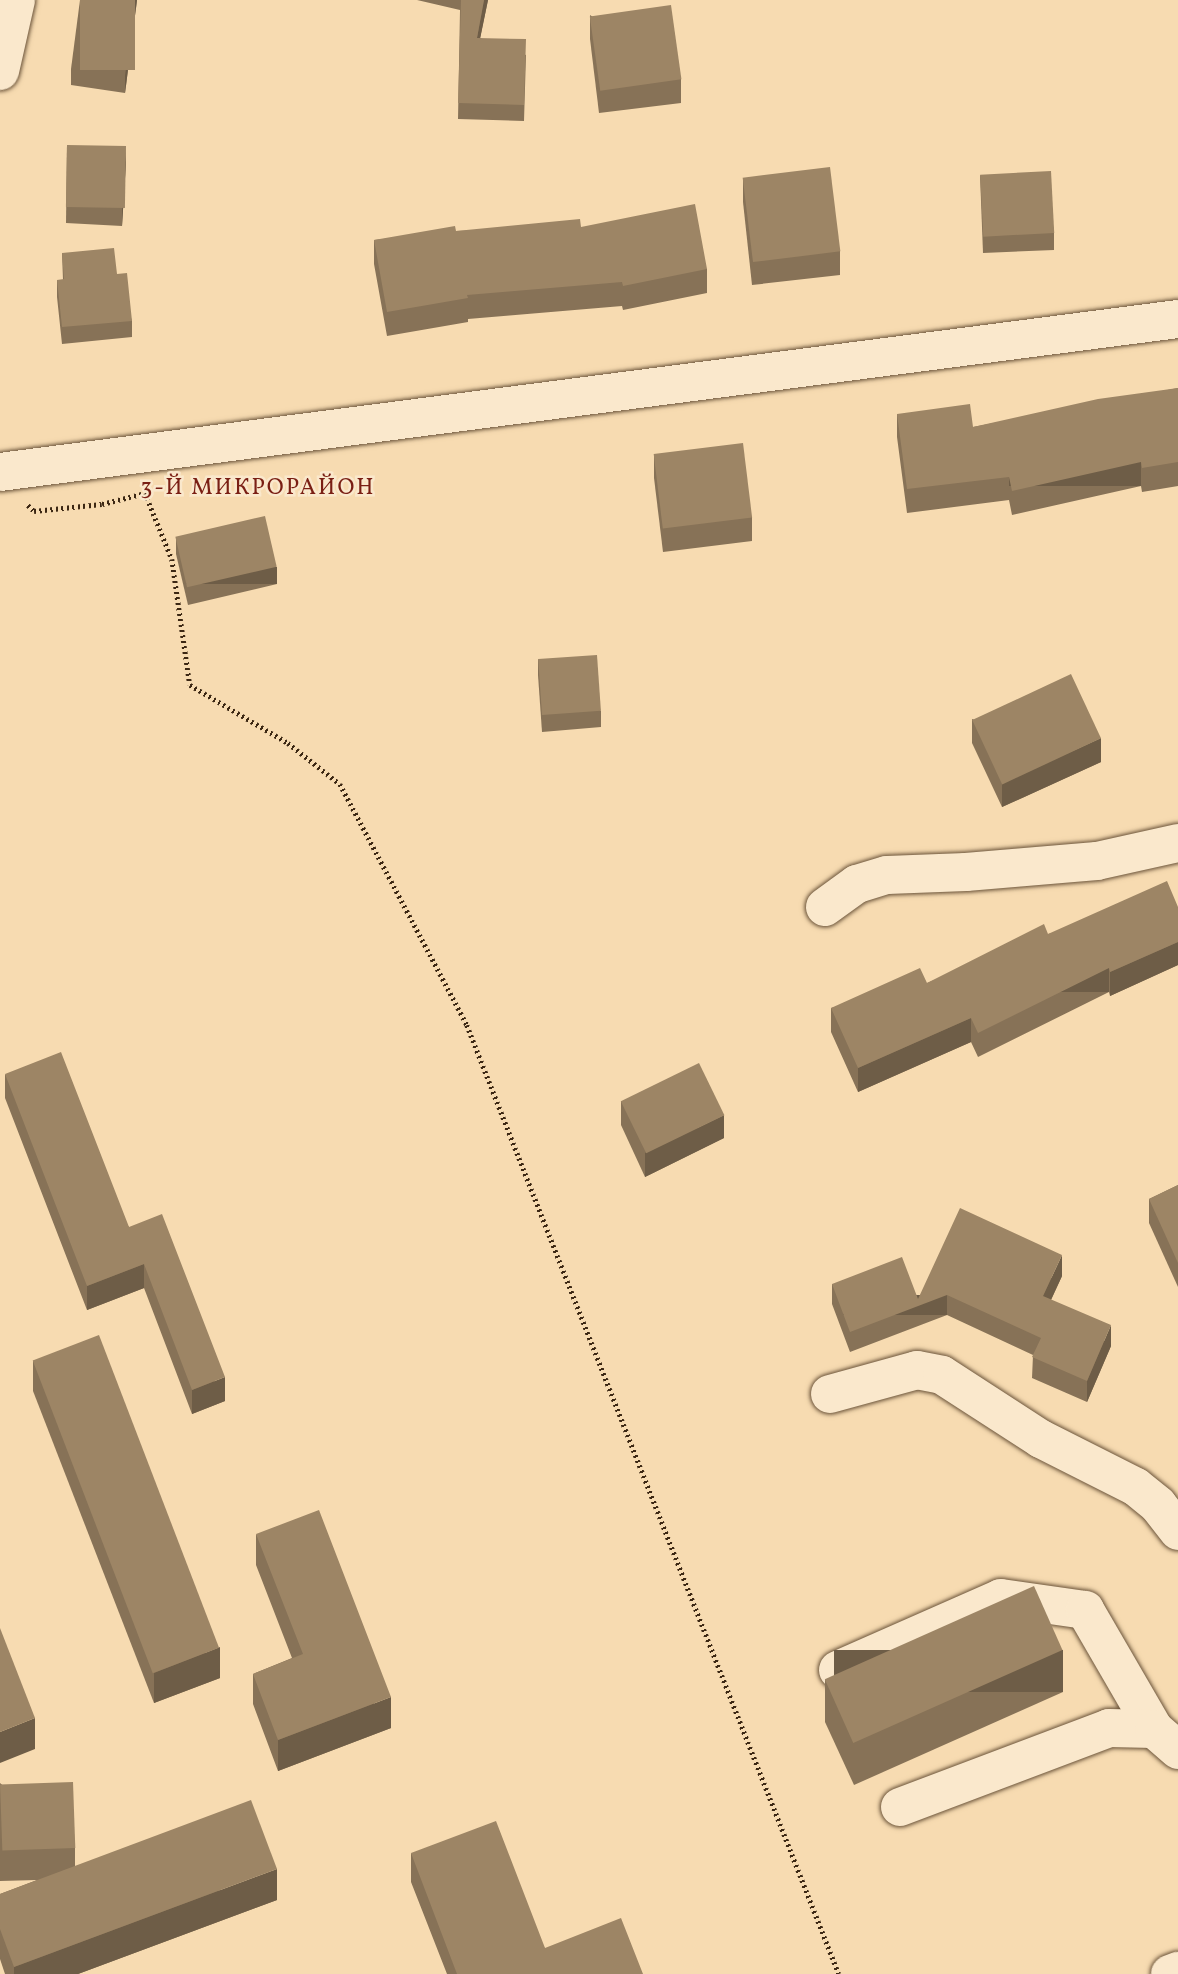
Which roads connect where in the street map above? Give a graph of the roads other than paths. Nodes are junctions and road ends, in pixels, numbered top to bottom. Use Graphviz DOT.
graph roads {
  1 [pos="16,0"];
  2 [pos="0,71"];
  3 [pos="1178,319"];
  4 [pos="0,472"];
  5 [pos="1178,843"];
  6 [pos="825,906"];
  7 [pos="830,1394"];
  8 [pos="1178,1531"];
  9 [pos="838,1670"];
  10 [pos="1166,1740"];
  11 [pos="900,1807"];
  12 [pos="1178,1971"];
  13 [pos="1170,1974"];
  1 -- 2 [label="street"];
  3 -- 4 [label="street"];
  5 -- 6 [label="street"];
  7 -- 8 [label="street"];
  9 -- 10 [label="street"];
  10 -- 11 [label="street"];
  12 -- 13 [label="street"];
}
